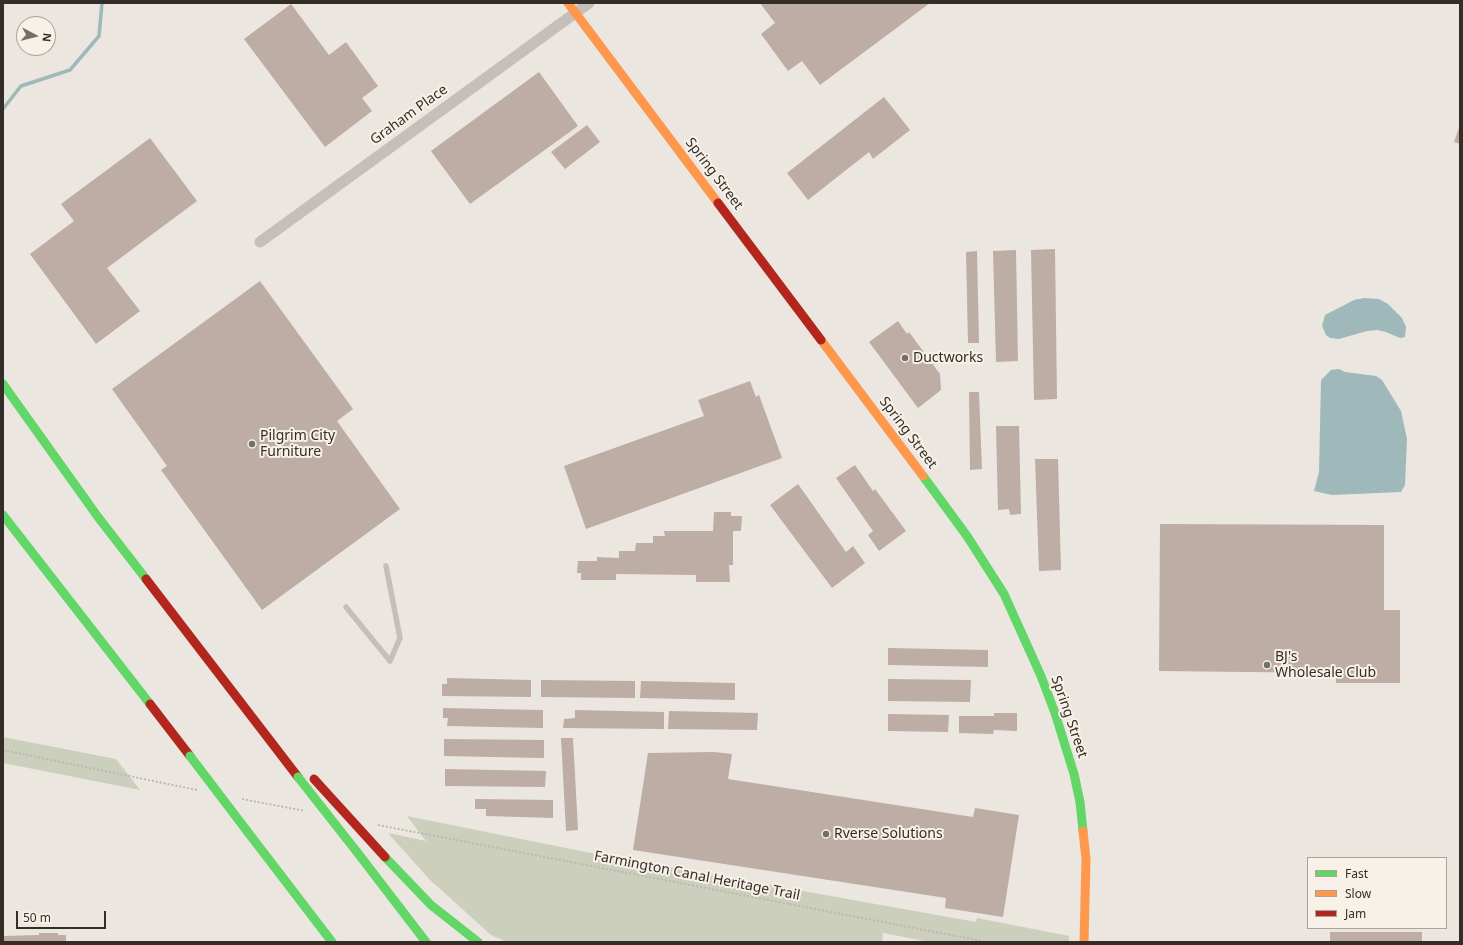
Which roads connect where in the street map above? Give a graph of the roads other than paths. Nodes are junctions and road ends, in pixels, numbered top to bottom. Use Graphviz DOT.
graph roads {
  1 [pos="568,3"];
  2 [pos="589,3"];
  3 [pos="575,13"];
  4 [pos="260,242"];
  5 [pos="3,384"];
  6 [pos="3,515"];
  7 [pos="386,566"];
  8 [pos="346,607"];
  9 [pos="204,655"];
  10 [pos="293,756"];
  11 [pos="312,776"];
  12 [pos="332,942"];
  13 [pos="426,942"];
  14 [pos="478,942"];
  15 [pos="1084,942"];
  1 -- 3 [label="main road, Spring Street"];
  2 -- 3 [label="street, Graham Place"];
  3 -- 4 [label="street, Graham Place"];
  3 -- 15 [label="main road, Spring Street"];
  5 -- 9 [label="main road"];
  6 -- 12 [label="main road, bridge"];
  7 -- 8 [label="lane"];
  9 -- 10 [label="main road"];
  9 -- 13 [label="main road, bridge"];
  11 -- 14 [label="main road, bridge"];
}
